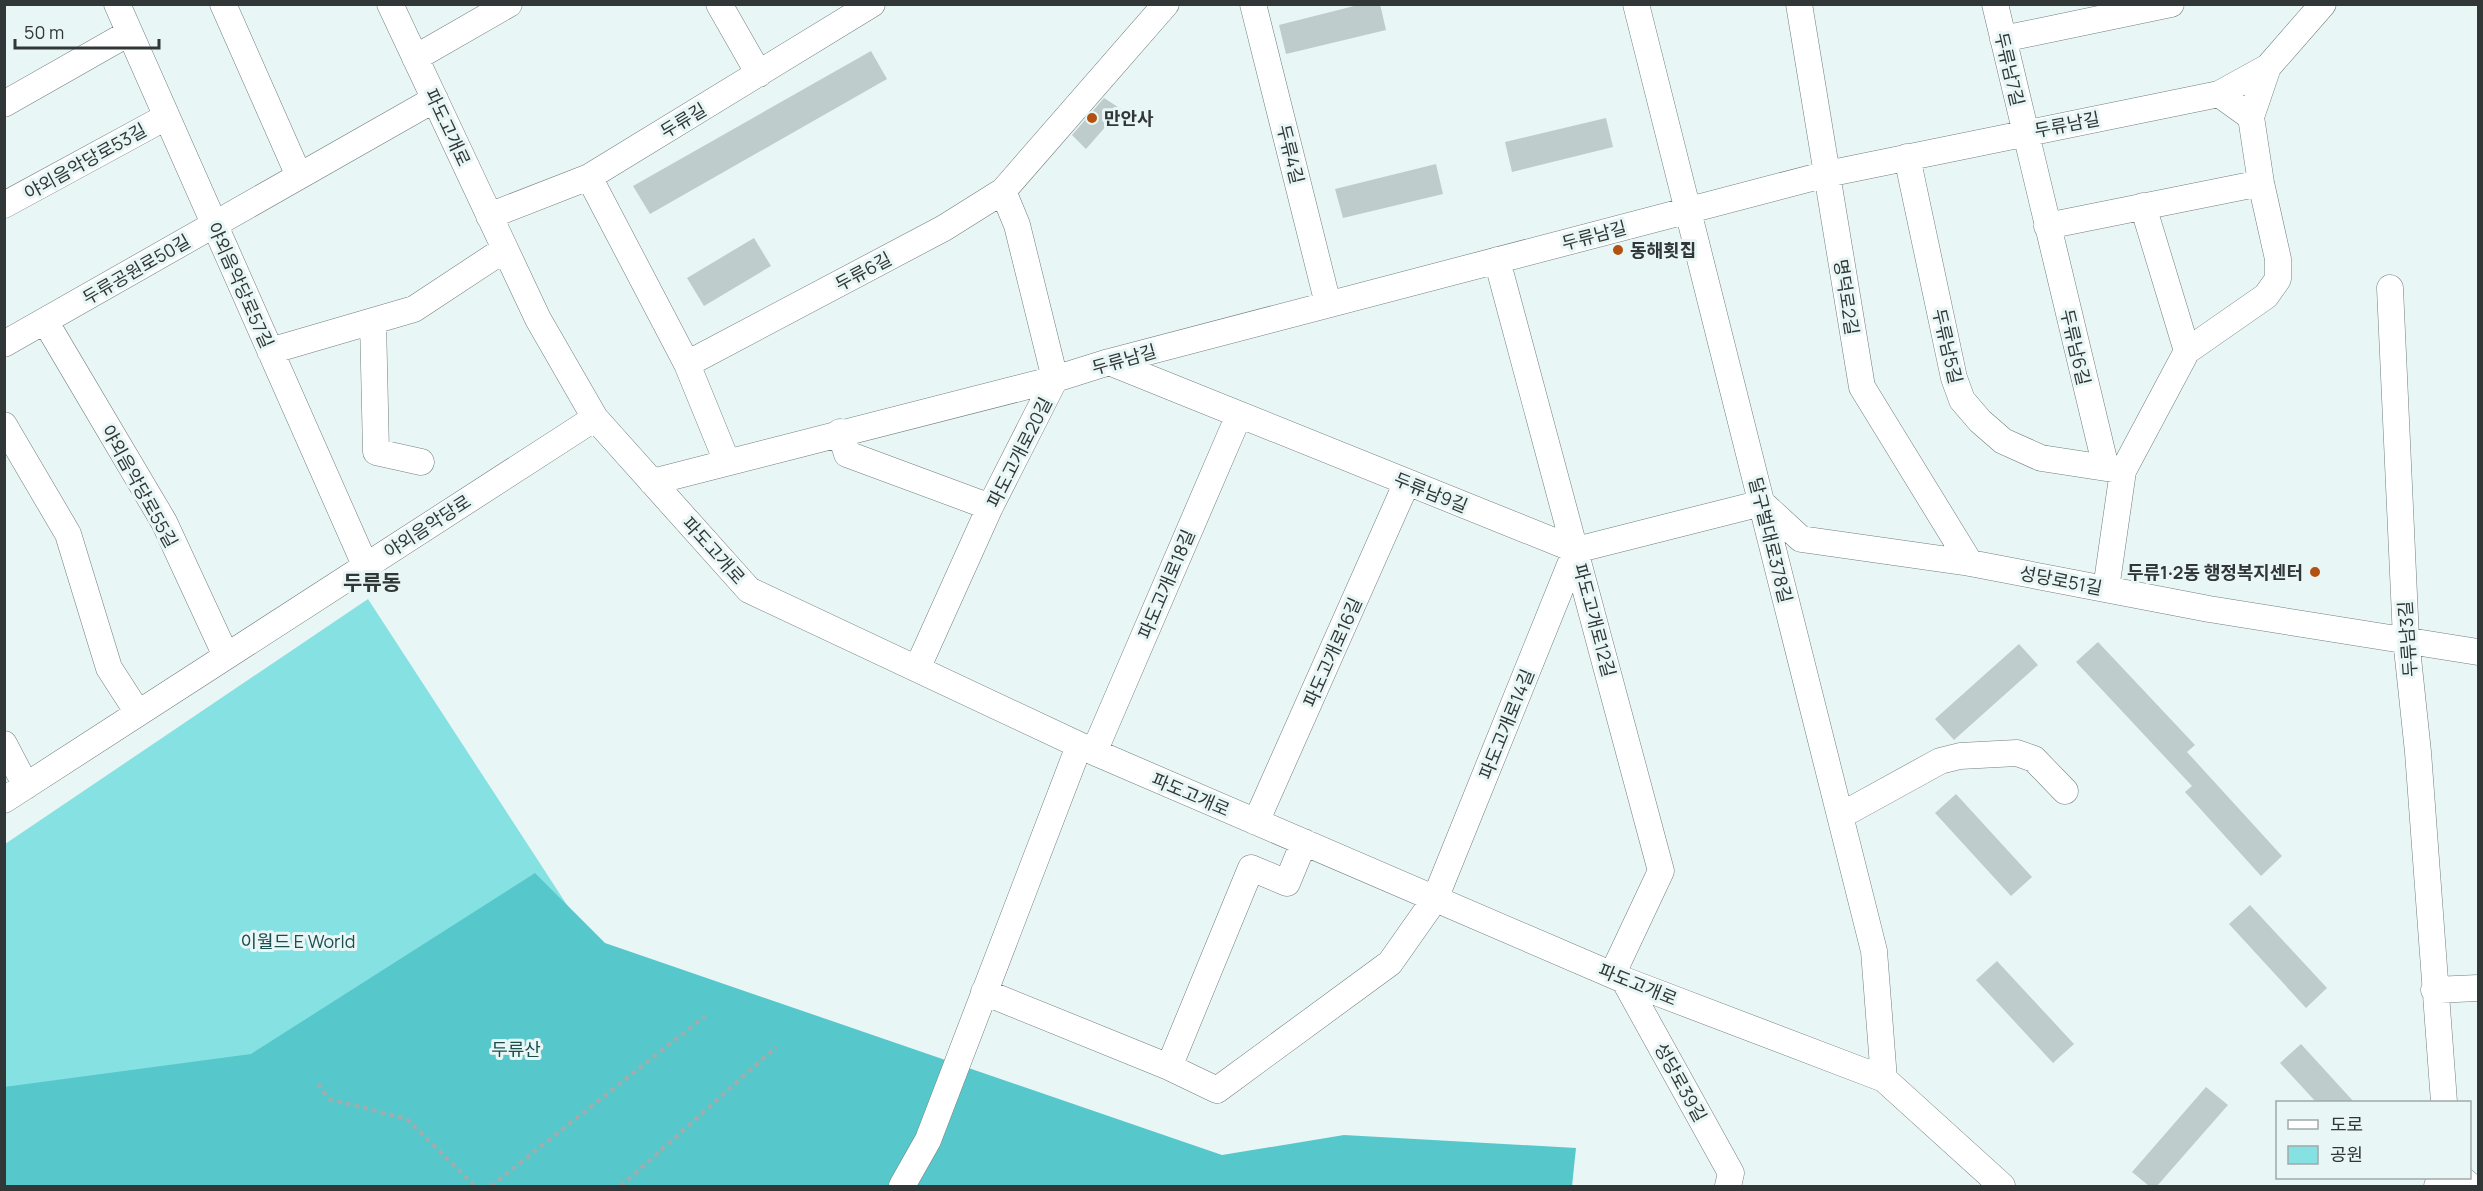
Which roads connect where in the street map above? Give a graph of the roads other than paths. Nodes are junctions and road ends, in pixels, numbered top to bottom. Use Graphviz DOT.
graph roads {
  1 [pos="117,4"];
  2 [pos="223,4"];
  3 [pos="390,4"];
  4 [pos="509,4"];
  5 [pos="719,4"];
  6 [pos="1166,4"];
  7 [pos="1253,4"];
  8 [pos="1636,4"];
  9 [pos="1799,4"];
  10 [pos="1995,4"];
  11 [pos="2171,4"];
  12 [pos="2323,4"];
  13 [pos="870,5"];
  14 [pos="2095,12"];
  15 [pos="129,33"];
  16 [pos="2003,39"];
  17 [pos="416,58"];
  18 [pos="2268,67"];
  19 [pos="759,74"];
  20 [pos="2219,94"];
  21 [pos="435,99"];
  22 [pos="4,104"];
  23 [pos="166,117"];
  24 [pos="2251,117"];
  25 [pos="2025,133"];
  26 [pos="1907,157"];
  27 [pos="1827,174"];
  28 [pos="299,176"];
  29 [pos="589,177"];
  30 [pos="2261,183"];
  31 [pos="1003,191"];
  32 [pos="4,206"];
  33 [pos="2143,206"];
  34 [pos="1688,210"];
  35 [pos="489,216"];
  36 [pos="214,225"];
  37 [pos="2047,226"];
  38 [pos="505,249"];
  39 [pos="1497,260"];
  40 [pos="2390,288"];
  41 [pos="1328,304"];
  42 [pos="45,321"];
  43 [pos="373,321"];
  44 [pos="4,344"];
  45 [pos="270,351"];
  46 [pos="2187,351"];
  47 [pos="1109,362"];
  48 [pos="687,364"];
  49 [pos="1055,379"];
  50 [pos="1239,415"];
  51 [pos="595,418"];
  52 [pos="4,425"];
  53 [pos="840,432"];
  54 [pos="421,462"];
  55 [pos="727,462"];
  56 [pos="2114,469"];
  57 [pos="652,482"];
  58 [pos="1407,482"];
  59 [pos="1762,503"];
  60 [pos="990,507"];
  61 [pos="1576,550"];
  62 [pos="1970,563"];
  63 [pos="365,566"];
  64 [pos="2106,589"];
  65 [pos="2406,639"];
  66 [pos="2478,652"];
  67 [pos="226,656"];
  68 [pos="917,669"];
  69 [pos="138,713"];
  70 [pos="4,744"];
  71 [pos="1086,749"];
  72 [pos="26,786"];
  73 [pos="2066,791"];
  74 [pos="4,800"];
  75 [pos="1840,816"];
  76 [pos="1256,822"];
  77 [pos="1304,842"];
  78 [pos="1435,898"];
  79 [pos="1618,976"];
  80 [pos="2478,988"];
  81 [pos="2434,990"];
  82 [pos="984,992"];
  83 [pos="1169,1067"];
  84 [pos="1884,1079"];
  85 [pos="2444,1101"];
  86 [pos="902,1186"];
  87 [pos="1728,1186"];
  88 [pos="2002,1186"];
  1 -- 15 [label="street, 야외음악당로57길"];
  2 -- 28 [label="street"];
  3 -- 17 [label="street, 파도고개로"];
  4 -- 17 [label="street"];
  5 -- 19 [label="street"];
  6 -- 31 [label="street, 두류6길"];
  7 -- 41 [label="street, 두류4길"];
  8 -- 34 [label="street, 달구벌대로378길"];
  9 -- 27 [label="street, 명덕로2길"];
  10 -- 16 [label="street, 두류남7길"];
  11 -- 14 [label="street"];
  12 -- 18 [label="street, 두류남길"];
  13 -- 19 [label="street, 두류길"];
  14 -- 16 [label="street"];
  15 -- 22 [label="street"];
  15 -- 23 [label="street, 야외음악당로57길"];
  16 -- 25 [label="street, 두류남7길"];
  17 -- 21 [label="street, 파도고개로"];
  18 -- 20 [label="street, 두류남길"];
  18 -- 24 [label="street"];
  19 -- 29 [label="street, 두류길"];
  20 -- 24 [label="street"];
  20 -- 25 [label="street, 두류남길"];
  21 -- 28 [label="street, 두류공원로50길"];
  21 -- 35 [label="street, 파도고개로"];
  23 -- 32 [label="street, 야외음악당로53길"];
  23 -- 36 [label="street, 야외음악당로57길"];
  24 -- 30 [label="street"];
  25 -- 26 [label="street, 두류남길"];
  25 -- 37 [label="street, 두류남6길"];
  26 -- 27 [label="street, 두류남길"];
  26 -- 56 [label="street, 두류남5길"];
  27 -- 34 [label="street, 두류남길"];
  27 -- 62 [label="street, 명덕로2길"];
  28 -- 36 [label="street, 두류공원로50길"];
  29 -- 35 [label="street, 두류길"];
  29 -- 48 [label="street"];
  30 -- 33 [label="street"];
  30 -- 46 [label="street"];
  31 -- 48 [label="street, 두류6길"];
  31 -- 49 [label="street, 파도고개로20길"];
  33 -- 37 [label="street"];
  33 -- 46 [label="street"];
  34 -- 39 [label="street, 두류남길"];
  34 -- 59 [label="street, 달구벌대로378길"];
  35 -- 38 [label="street, 파도고개로"];
  36 -- 42 [label="street, 두류공원로50길"];
  36 -- 45 [label="street, 야외음악당로57길"];
  37 -- 56 [label="street, 두류남6길"];
  38 -- 43 [label="street"];
  38 -- 51 [label="street, 파도고개로"];
  39 -- 41 [label="street, 두류남길"];
  39 -- 61 [label="street, 파도고개로12길"];
  40 -- 65 [label="street, 두류남3길"];
  41 -- 47 [label="street, 두류남길"];
  42 -- 44 [label="street, 두류공원로50길"];
  42 -- 67 [label="street, 야외음악당로55길"];
  43 -- 45 [label="street"];
  43 -- 54 [label="street"];
  45 -- 63 [label="street, 야외음악당로57길"];
  46 -- 56 [label="street"];
  47 -- 49 [label="street, 두류남길"];
  47 -- 50 [label="street, 두류남9길"];
  48 -- 55 [label="street"];
  49 -- 53 [label="street, 두류남길"];
  49 -- 60 [label="street, 파도고개로20길"];
  50 -- 58 [label="street, 두류남9길"];
  50 -- 71 [label="street, 파도고개로18길"];
  51 -- 57 [label="street, 파도고개로"];
  51 -- 63 [label="street, 야외음악당로"];
  52 -- 69 [label="street"];
  53 -- 55 [label="street, 두류남길"];
  53 -- 60 [label="street"];
  55 -- 57 [label="street, 두류남길"];
  56 -- 64 [label="street, 두류남6길"];
  57 -- 68 [label="street, 파도고개로"];
  58 -- 61 [label="street, 두류남9길"];
  58 -- 76 [label="street, 파도고개로16길"];
  59 -- 61 [label="street"];
  59 -- 62 [label="street, 성당로51길"];
  59 -- 75 [label="street, 달구벌대로378길"];
  60 -- 68 [label="street, 파도고개로20길"];
  61 -- 78 [label="street, 파도고개로14길"];
  61 -- 79 [label="street, 파도고개로12길"];
  62 -- 64 [label="street, 성당로51길"];
  63 -- 67 [label="street, 야외음악당로"];
  64 -- 65 [label="street, 성당로51길"];
  65 -- 66 [label="street, 성당로51길"];
  65 -- 81 [label="street, 두류남3길"];
  67 -- 69 [label="street, 야외음악당로"];
  68 -- 71 [label="street, 파도고개로"];
  69 -- 72 [label="street, 야외음악당로"];
  70 -- 72 [label="street"];
  71 -- 76 [label="street, 파도고개로"];
  71 -- 82 [label="street, 파도고개로18길"];
  72 -- 74 [label="street, 야외음악당로"];
  73 -- 75 [label="street"];
  75 -- 84 [label="street, 달구벌대로378길"];
  76 -- 77 [label="street, 파도고개로"];
  77 -- 78 [label="street, 파도고개로"];
  77 -- 83 [label="street"];
  78 -- 79 [label="street, 파도고개로"];
  78 -- 83 [label="street, 파도고개로14길"];
  79 -- 84 [label="street, 파도고개로"];
  79 -- 87 [label="street, 성당로39길"];
  80 -- 81 [label="street"];
  81 -- 85 [label="street, 두류남3길"];
  82 -- 83 [label="street"];
  82 -- 86 [label="street, 파도고개로18길"];
  84 -- 88 [label="street, 파도고개로"];
}
